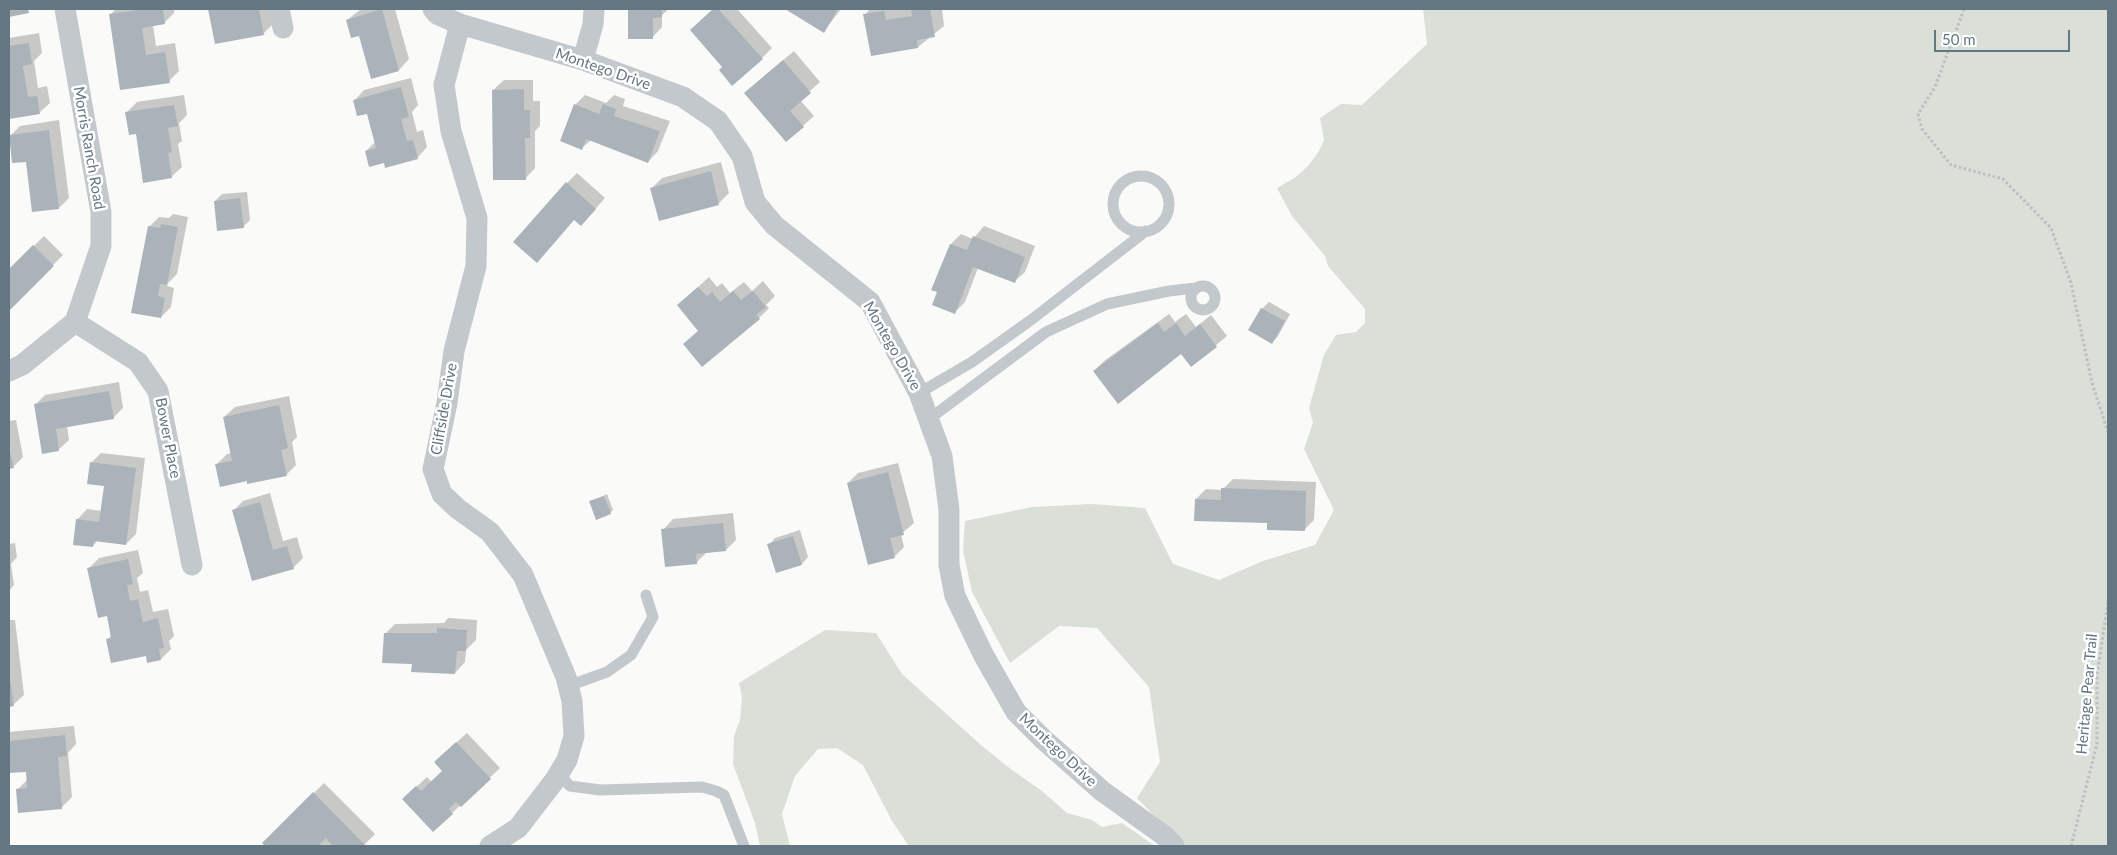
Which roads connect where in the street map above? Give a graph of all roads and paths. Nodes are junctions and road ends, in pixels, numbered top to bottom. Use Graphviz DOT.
graph roads {
  1 [pos="65,9"];
  2 [pos="433,9"];
  3 [pos="594,9"];
  4 [pos="1964,9"];
  5 [pos="460,24"];
  6 [pos="582,60"];
  7 [pos="1146,231"];
  8 [pos="1196,288"];
  9 [pos="75,322"];
  10 [pos="9,371"];
  11 [pos="920,393"];
  12 [pos="929,419"];
  13 [pos="2108,432"];
  14 [pos="192,565"];
  15 [pos="646,594"];
  16 [pos="2108,602"];
  17 [pos="568,686"];
  18 [pos="559,774"];
  19 [pos="490,846"];
  20 [pos="744,846"];
  21 [pos="1174,846"];
  22 [pos="2071,846"];
  1 -- 9 [label="street, Morris Ranch Road"];
  2 -- 5 [label="street, Montego Drive"];
  3 -- 6 [label="street"];
  4 -- 13 [label="path"];
  5 -- 6 [label="street, Montego Drive"];
  5 -- 17 [label="street, Cliffside Drive"];
  6 -- 11 [label="street, Montego Drive"];
  7 -- 7 [label="lane"];
  7 -- 11 [label="lane"];
  8 -- 12 [label="lane"];
  9 -- 10 [label="street"];
  9 -- 14 [label="street, Bower Place"];
  11 -- 12 [label="street, Montego Drive"];
  12 -- 21 [label="street, Montego Drive"];
  15 -- 17 [label="lane"];
  16 -- 22 [label="path, Heritage Pear Trail"];
  17 -- 18 [label="street, Cliffside Drive"];
  18 -- 19 [label="street, Cliffside Drive"];
  18 -- 20 [label="lane"];
}
